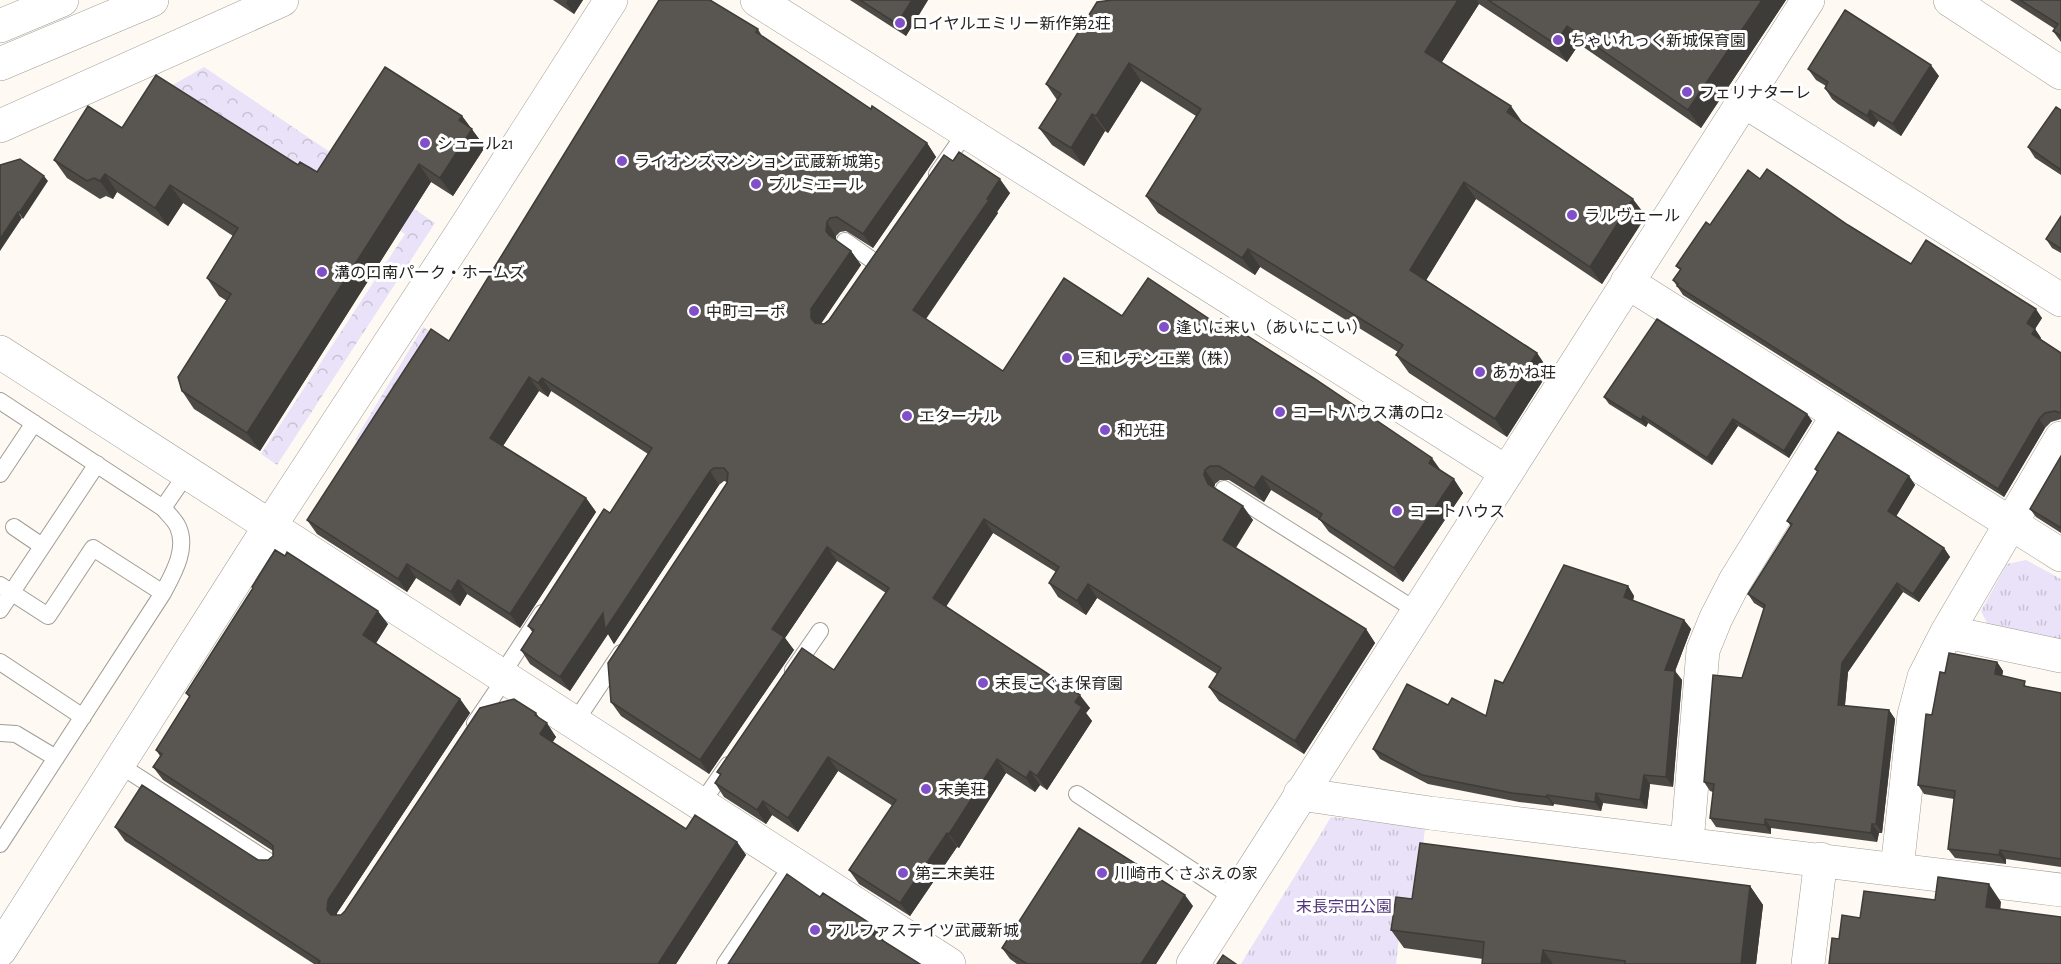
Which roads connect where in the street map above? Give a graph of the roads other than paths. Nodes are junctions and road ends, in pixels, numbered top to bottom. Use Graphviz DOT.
graph roads {
  1 [pos="62,0"];
  2 [pos="152,0"];
  3 [pos="282,0"];
  4 [pos="611,0"];
  5 [pos="757,0"];
  6 [pos="1808,0"];
  7 [pos="1950,0"];
  8 [pos="0,26"];
  9 [pos="0,64"];
  10 [pos="2061,73"];
  11 [pos="1744,101"];
  12 [pos="0,126"];
  13 [pos="966,132"];
  14 [pos="927,188"];
  15 [pos="845,242"];
  16 [pos="876,262"];
  17 [pos="1627,282"];
  18 [pos="2061,300"];
  19 [pos="0,352"];
  20 [pos="0,401"];
  21 [pos="1838,415"];
  22 [pos="34,423"];
  23 [pos="2061,438"];
  24 [pos="97,464"];
  25 [pos="1506,472"];
  26 [pos="187,473"];
  27 [pos="0,474"];
  28 [pos="1224,489"];
  29 [pos="163,508"];
  30 [pos="2011,524"];
  31 [pos="270,526"];
  32 [pos="14,527"];
  33 [pos="42,546"];
  34 [pos="2061,555"];
  35 [pos="6,589"];
  36 [pos="163,593"];
  37 [pos="552,598"];
  38 [pos="0,610"];
  39 [pos="1417,611"];
  40 [pos="820,631"];
  41 [pos="1947,632"];
  42 [pos="632,636"];
  43 [pos="2061,656"];
  44 [pos="0,662"];
  45 [pos="504,676"];
  46 [pos="787,679"];
  47 [pos="83,717"];
  48 [pos="575,723"];
  49 [pos="0,733"];
  50 [pos="467,735"];
  51 [pos="734,756"];
  52 [pos="56,758"];
  53 [pos="118,764"];
  54 [pos="1077,794"];
  55 [pos="1299,794"];
  56 [pos="701,804"];
  57 [pos="1687,843"];
  58 [pos="0,844"];
  59 [pos="1821,860"];
  60 [pos="273,864"];
  61 [pos="792,865"];
  62 [pos="1897,870"];
  63 [pos="2061,890"];
  64 [pos="1234,898"];
  65 [pos="2,941"];
  66 [pos="725,964"];
  67 [pos="948,964"];
  68 [pos="1193,964"];
  69 [pos="1808,964"];
  1 -- 8 [label="main road"];
  2 -- 9 [label="main road"];
  3 -- 12 [label="main road"];
  4 -- 31 [label="main road"];
  5 -- 13 [label="main road"];
  6 -- 11 [label="main road"];
  7 -- 10 [label="main road"];
  11 -- 17 [label="main road"];
  11 -- 18 [label="main road"];
  13 -- 14 [label="lane"];
  13 -- 25 [label="main road"];
  15 -- 16 [label="lane"];
  17 -- 21 [label="main road"];
  17 -- 25 [label="main road"];
  19 -- 26 [label="main road"];
  20 -- 22 [label="lane"];
  21 -- 30 [label="main road"];
  21 -- 57 [label="main road"];
  22 -- 24 [label="lane"];
  22 -- 27 [label="lane"];
  23 -- 30 [label="main road"];
  24 -- 29 [label="lane"];
  24 -- 33 [label="lane"];
  25 -- 39 [label="main road"];
  26 -- 29 [label="lane"];
  26 -- 31 [label="main road"];
  28 -- 39 [label="lane"];
  29 -- 36 [label="lane"];
  30 -- 34 [label="main road"];
  30 -- 41 [label="main road"];
  31 -- 45 [label="main road"];
  31 -- 53 [label="main road"];
  32 -- 33 [label="lane"];
  33 -- 35 [label="lane"];
  35 -- 36 [label="lane"];
  35 -- 38 [label="lane"];
  36 -- 47 [label="lane"];
  37 -- 45 [label="lane"];
  39 -- 55 [label="main road"];
  40 -- 46 [label="lane"];
  41 -- 43 [label="main road"];
  41 -- 62 [label="main road"];
  42 -- 48 [label="lane"];
  44 -- 47 [label="lane"];
  45 -- 48 [label="main road"];
  45 -- 50 [label="lane"];
  47 -- 52 [label="lane"];
  48 -- 56 [label="main road"];
  49 -- 52 [label="lane"];
  51 -- 56 [label="lane"];
  52 -- 58 [label="lane"];
  53 -- 60 [label="lane"];
  53 -- 65 [label="main road"];
  54 -- 64 [label="lane"];
  55 -- 57 [label="main road"];
  55 -- 64 [label="main road"];
  56 -- 61 [label="main road"];
  57 -- 59 [label="main road"];
  59 -- 62 [label="main road"];
  59 -- 69 [label="main road"];
  61 -- 66 [label="lane"];
  61 -- 67 [label="main road"];
  62 -- 63 [label="main road"];
  64 -- 68 [label="main road"];
}
